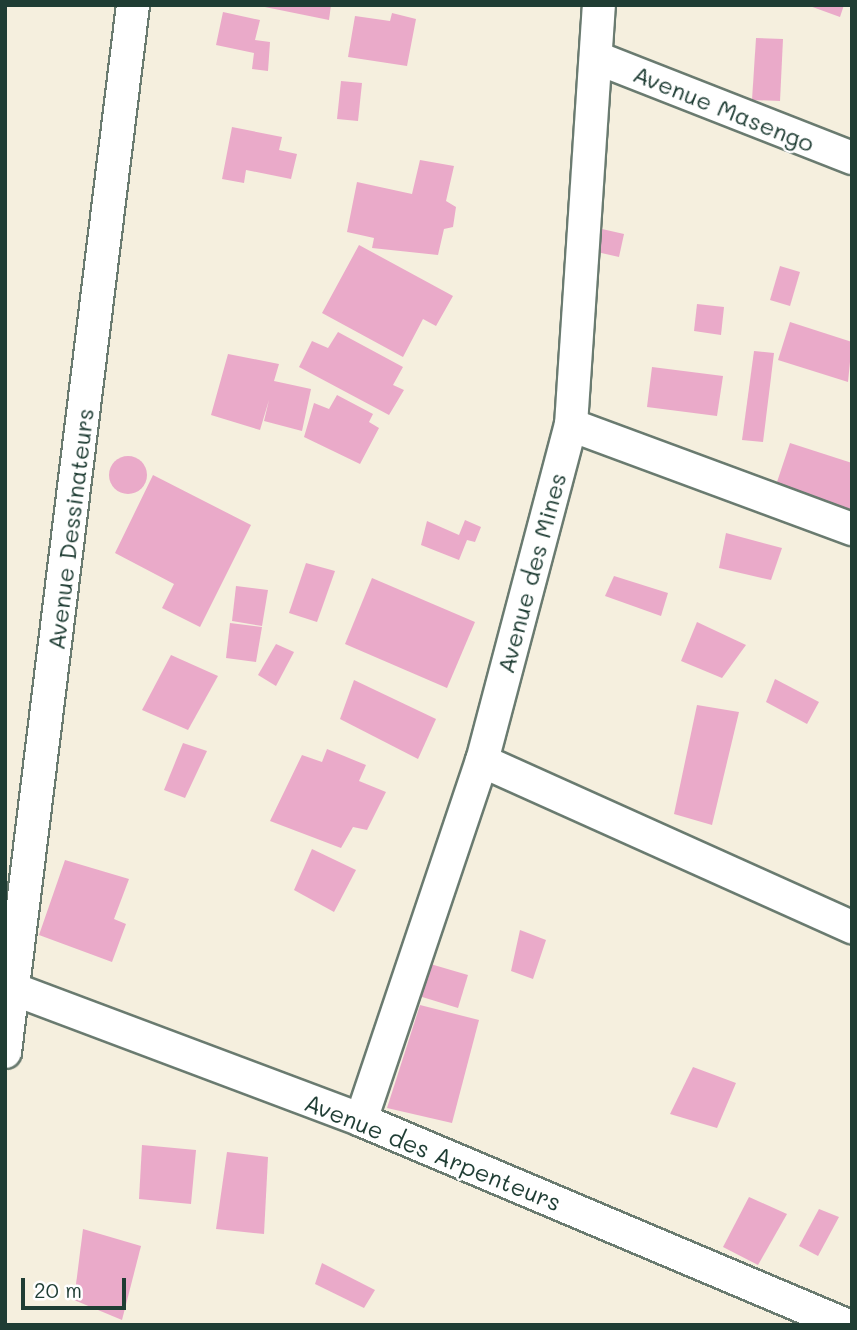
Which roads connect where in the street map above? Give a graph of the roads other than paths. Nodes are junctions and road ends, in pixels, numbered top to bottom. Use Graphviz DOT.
graph roads {
  1 [pos="134,5"];
  2 [pos="599,5"];
  3 [pos="597,58"];
  4 [pos="852,158"];
  5 [pos="570,425"];
  6 [pos="852,529"];
  7 [pos="482,761"];
  8 [pos="852,927"];
  9 [pos="16,990"];
  10 [pos="5,1052"];
  11 [pos="361,1120"];
  12 [pos="846,1325"];
  1 -- 9 [label="street, Avenue Dessinateurs"];
  2 -- 3 [label="street, Avenue des Mines"];
  3 -- 4 [label="street, Avenue Masengo"];
  3 -- 5 [label="street, Avenue des Mines"];
  5 -- 6 [label="street"];
  5 -- 7 [label="street, Avenue des Mines"];
  7 -- 8 [label="street"];
  7 -- 11 [label="street, Avenue des Mines"];
  9 -- 10 [label="street, Avenue Dessinateurs"];
  9 -- 11 [label="street, Avenue des Arpenteurs"];
  11 -- 12 [label="street, Avenue des Arpenteurs"];
}
